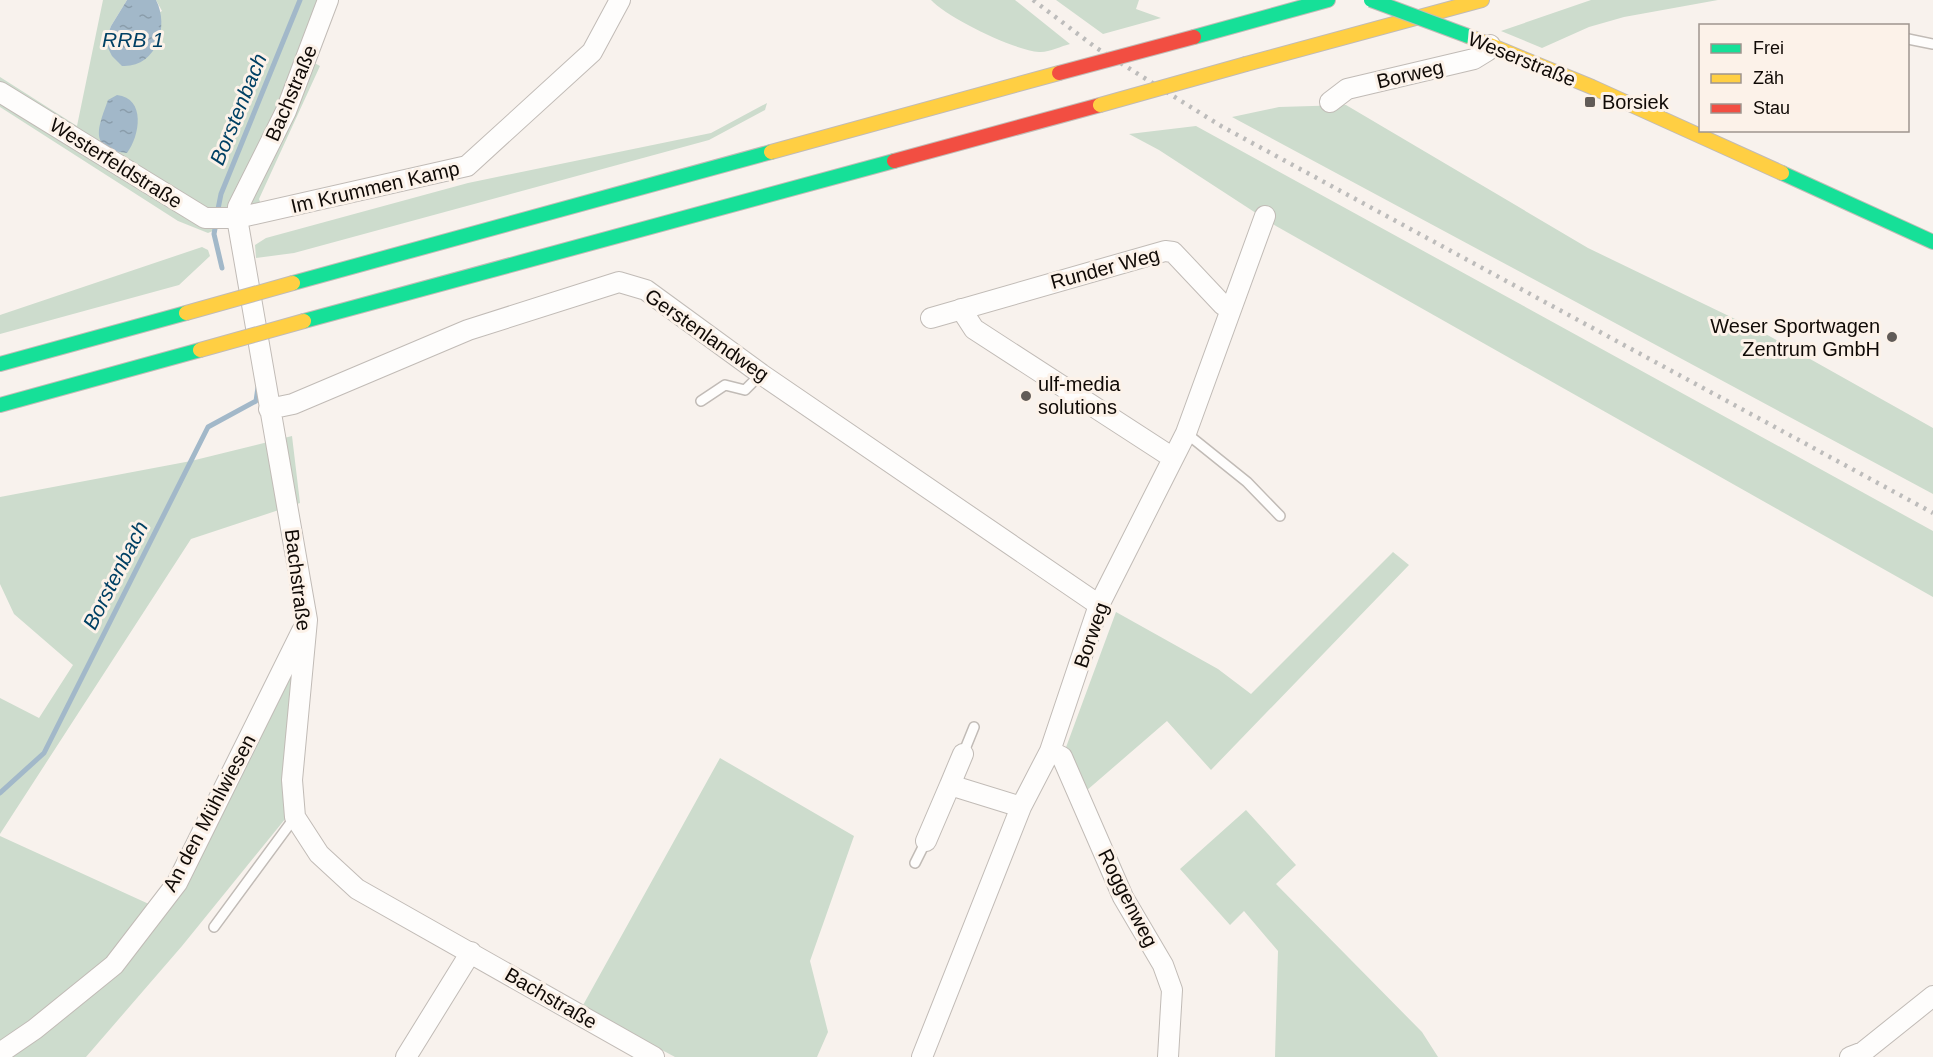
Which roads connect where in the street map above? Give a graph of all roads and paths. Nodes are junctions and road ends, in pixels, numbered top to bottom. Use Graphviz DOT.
graph roads {
  1 [pos="328,0"];
  2 [pos="620,0"];
  3 [pos="1328,0"];
  4 [pos="1371,0"];
  5 [pos="1482,0"];
  6 [pos="1909,39"];
  7 [pos="1933,44"];
  8 [pos="1490,45"];
  9 [pos="0,92"];
  10 [pos="1330,102"];
  11 [pos="1265,216"];
  12 [pos="234,218"];
  13 [pos="1933,242"];
  14 [pos="1231,307"];
  15 [pos="961,309"];
  16 [pos="931,318"];
  17 [pos="0,364"];
  18 [pos="761,374"];
  19 [pos="701,401"];
  20 [pos="0,405"];
  21 [pos="269,409"];
  22 [pos="1186,433"];
  23 [pos="1173,458"];
  24 [pos="1280,516"];
  25 [pos="1100,605"];
  26 [pos="307,620"];
  27 [pos="974,727"];
  28 [pos="1050,751"];
  29 [pos="963,754"];
  30 [pos="950,785"];
  31 [pos="1021,807"];
  32 [pos="295,818"];
  33 [pos="926,841"];
  34 [pos="915,863"];
  35 [pos="214,927"];
  36 [pos="471,952"];
  37 [pos="1933,996"];
  38 [pos="0,1053"];
  39 [pos="406,1057"];
  40 [pos="654,1057"];
  41 [pos="922,1057"];
  42 [pos="1168,1057"];
  43 [pos="1850,1057"];
  1 -- 12 [label="street, Bachstraße"];
  2 -- 12 [label="street, Im Krummen Kamp"];
  3 -- 17 [label="main road, bridge"];
  4 -- 8 [label="main road, Weserstraße, bridge"];
  5 -- 20 [label="main road, bridge"];
  6 -- 7 [label="lane"];
  8 -- 10 [label="street, Borweg"];
  8 -- 13 [label="main road, Weserstraße"];
  9 -- 12 [label="street, Westerfeldstraße"];
  11 -- 14 [label="street, Borweg"];
  12 -- 21 [label="street, Bachstraße"];
  14 -- 15 [label="street, Runder Weg"];
  14 -- 22 [label="street, Borweg"];
  15 -- 16 [label="street, Runder Weg"];
  15 -- 23 [label="street"];
  18 -- 19 [label="lane"];
  18 -- 21 [label="street, Gerstenlandweg"];
  18 -- 25 [label="street, Gerstenlandweg"];
  21 -- 26 [label="street, Bachstraße"];
  22 -- 23 [label="street, Borweg"];
  22 -- 24 [label="lane"];
  23 -- 25 [label="street, Borweg"];
  25 -- 28 [label="street, Borweg"];
  26 -- 32 [label="street, Bachstraße"];
  26 -- 38 [label="street, An den Mühlwiesen"];
  27 -- 29 [label="lane"];
  28 -- 31 [label="street, Borweg"];
  28 -- 42 [label="street, Roggenweg"];
  29 -- 30 [label="street"];
  30 -- 31 [label="street"];
  30 -- 33 [label="street"];
  31 -- 41 [label="street, Borweg"];
  32 -- 35 [label="lane"];
  32 -- 36 [label="street, Bachstraße"];
  33 -- 34 [label="lane"];
  36 -- 39 [label="street"];
  36 -- 40 [label="street, Bachstraße"];
  37 -- 43 [label="street"];
}
